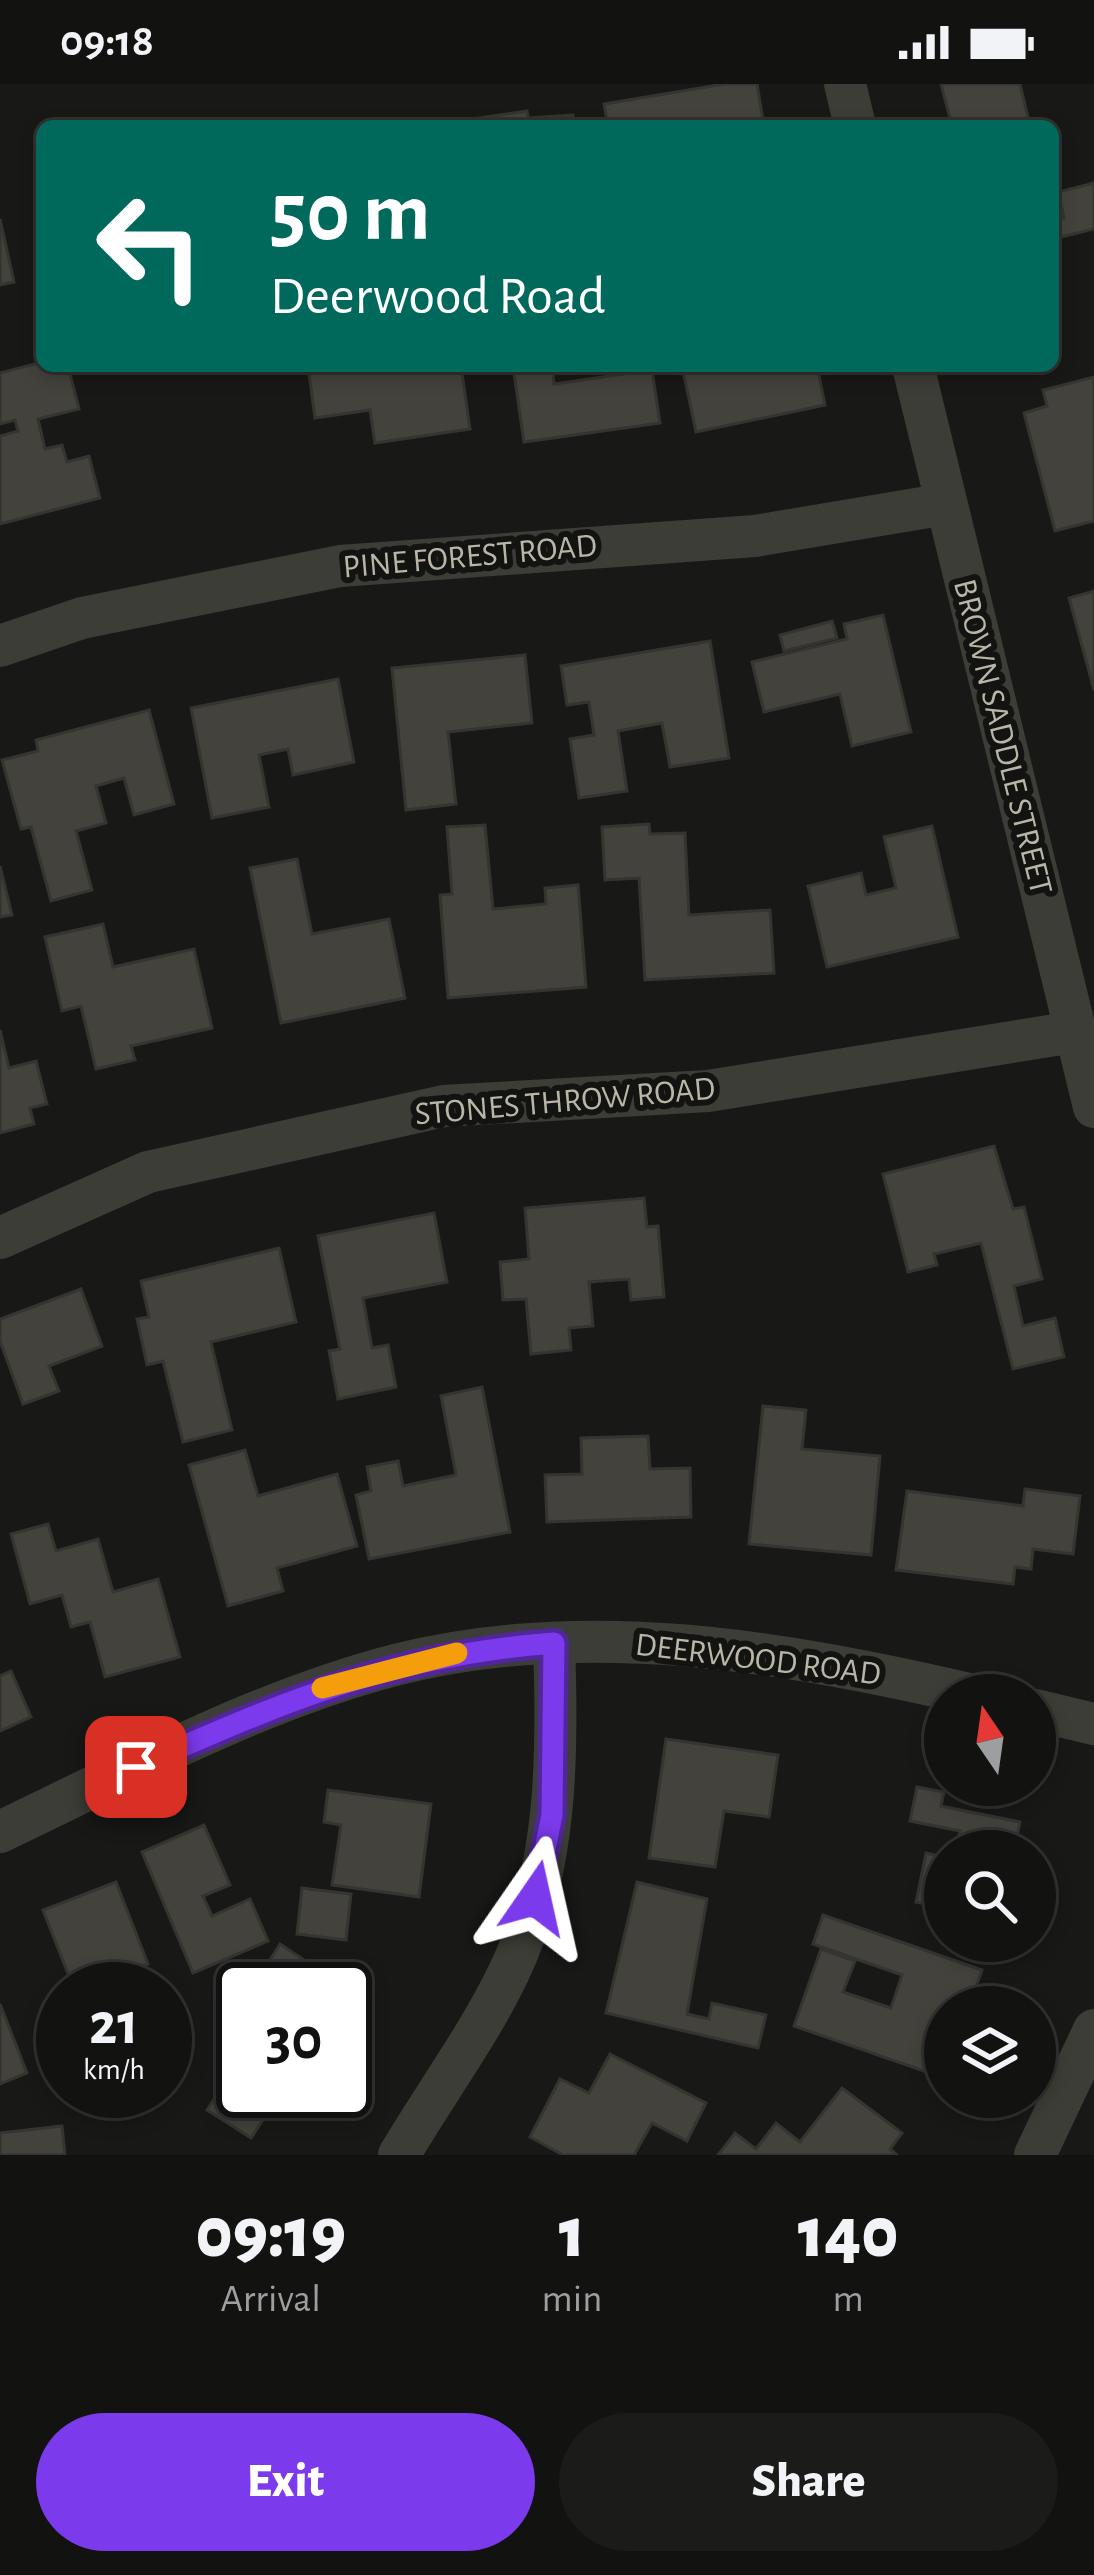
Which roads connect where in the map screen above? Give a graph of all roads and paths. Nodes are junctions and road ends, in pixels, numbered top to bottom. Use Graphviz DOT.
graph roads {
  1 [pos="845,84"];
  2 [pos="854,120"];
  3 [pos="914,372"];
  4 [pos="946,504"];
  5 [pos="0,646"];
  6 [pos="1074,1032"];
  7 [pos="1094,1107"];
  8 [pos="0,1238"];
  9 [pos="554,1643"];
  10 [pos="924,1683"];
  11 [pos="1056,1715"];
  12 [pos="1094,1724"];
  13 [pos="0,1832"];
  14 [pos="1094,2030"];
  15 [pos="399,2155"];
  16 [pos="1035,2155"];
  1 -- 2 [label="street"];
  3 -- 4 [label="street, BROWN SADDLE STREET"];
  4 -- 5 [label="street, PINE FOREST ROAD"];
  4 -- 6 [label="street, BROWN SADDLE STREET"];
  6 -- 7 [label="street, BROWN SADDLE STREET"];
  6 -- 8 [label="street, STONES THROW ROAD"];
  9 -- 10 [label="street, DEERWOOD ROAD"];
  9 -- 13 [label="street, DEERWOOD ROAD"];
  9 -- 15 [label="street"];
  11 -- 12 [label="street"];
  14 -- 16 [label="street"];
}
